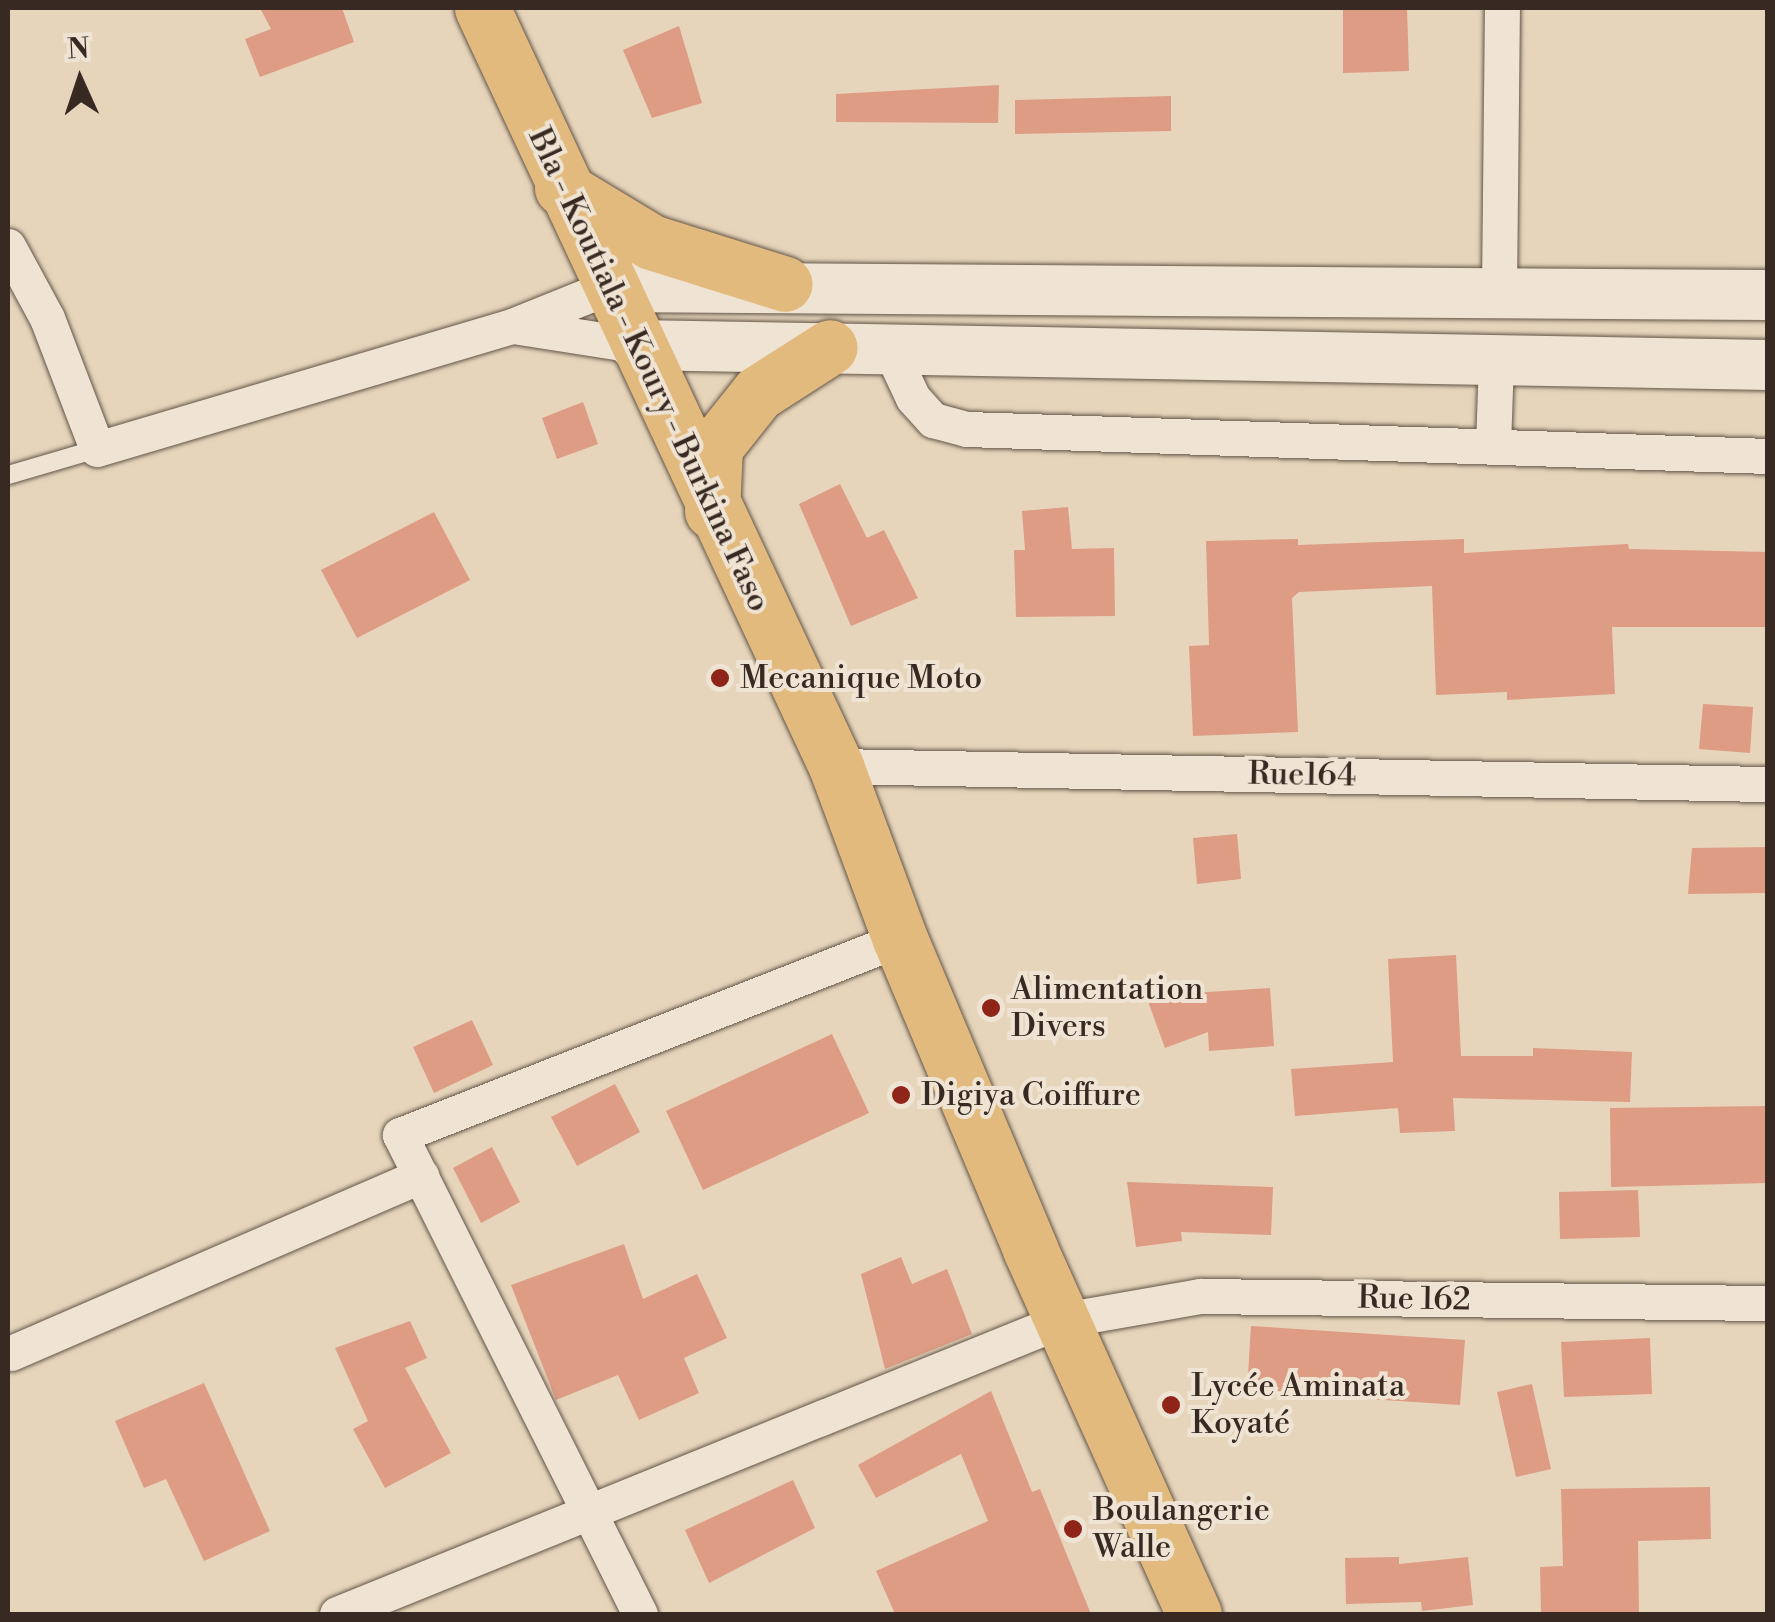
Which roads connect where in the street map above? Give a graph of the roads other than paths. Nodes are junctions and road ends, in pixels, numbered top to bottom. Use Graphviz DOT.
graph roads {
  1 [pos="482,8"];
  2 [pos="1502,8"];
  3 [pos="562,188"];
  4 [pos="8,246"];
  5 [pos="785,284"];
  6 [pos="608,287"];
  7 [pos="1499,290"];
  8 [pos="1768,295"];
  9 [pos="512,326"];
  10 [pos="635,345"];
  11 [pos="830,348"];
  12 [pos="890,349"];
  13 [pos="1496,360"];
  14 [pos="1768,366"];
  15 [pos="1493,446"];
  16 [pos="97,448"];
  17 [pos="1768,456"];
  18 [pos="8,475"];
  19 [pos="712,511"];
  20 [pos="836,766"];
  21 [pos="1768,784"];
  22 [pos="900,938"];
  23 [pos="421,1176"];
  24 [pos="1768,1303"];
  25 [pos="1063,1320"];
  26 [pos="11,1353"];
  27 [pos="589,1511"];
  28 [pos="337,1614"];
  29 [pos="640,1614"];
  30 [pos="1194,1614"];
  1 -- 3 [label="main road, Bla - Koutiala - Koury - Burkina Faso"];
  2 -- 7 [label="street"];
  3 -- 5 [label="main road"];
  3 -- 6 [label="main road, Bla - Koutiala - Koury - Burkina Faso"];
  4 -- 16 [label="street"];
  5 -- 6 [label="main road"];
  5 -- 7 [label="main road"];
  6 -- 9 [label="street"];
  6 -- 10 [label="main road, Bla - Koutiala - Koury - Burkina Faso"];
  7 -- 8 [label="main road"];
  9 -- 10 [label="street"];
  9 -- 16 [label="street"];
  10 -- 11 [label="main road"];
  10 -- 19 [label="main road, Bla - Koutiala - Koury - Burkina Faso"];
  11 -- 12 [label="main road"];
  11 -- 19 [label="main road"];
  12 -- 13 [label="main road"];
  12 -- 15 [label="street"];
  13 -- 14 [label="main road"];
  13 -- 15 [label="street"];
  15 -- 17 [label="street"];
  16 -- 18 [label="lane"];
  19 -- 20 [label="main road, Bla - Koutiala - Koury - Burkina Faso"];
  20 -- 21 [label="street, Rue164"];
  20 -- 22 [label="main road, Bla - Koutiala - Koury - Burkina Faso"];
  22 -- 23 [label="street"];
  22 -- 25 [label="main road, Bla - Koutiala - Koury - Burkina Faso"];
  23 -- 26 [label="street"];
  23 -- 27 [label="street"];
  24 -- 25 [label="street, Rue 162"];
  25 -- 27 [label="street, Rue 162"];
  25 -- 30 [label="main road, Bla - Koutiala - Koury - Burkina Faso"];
  27 -- 28 [label="street, Rue 162"];
  27 -- 29 [label="street"];
}
